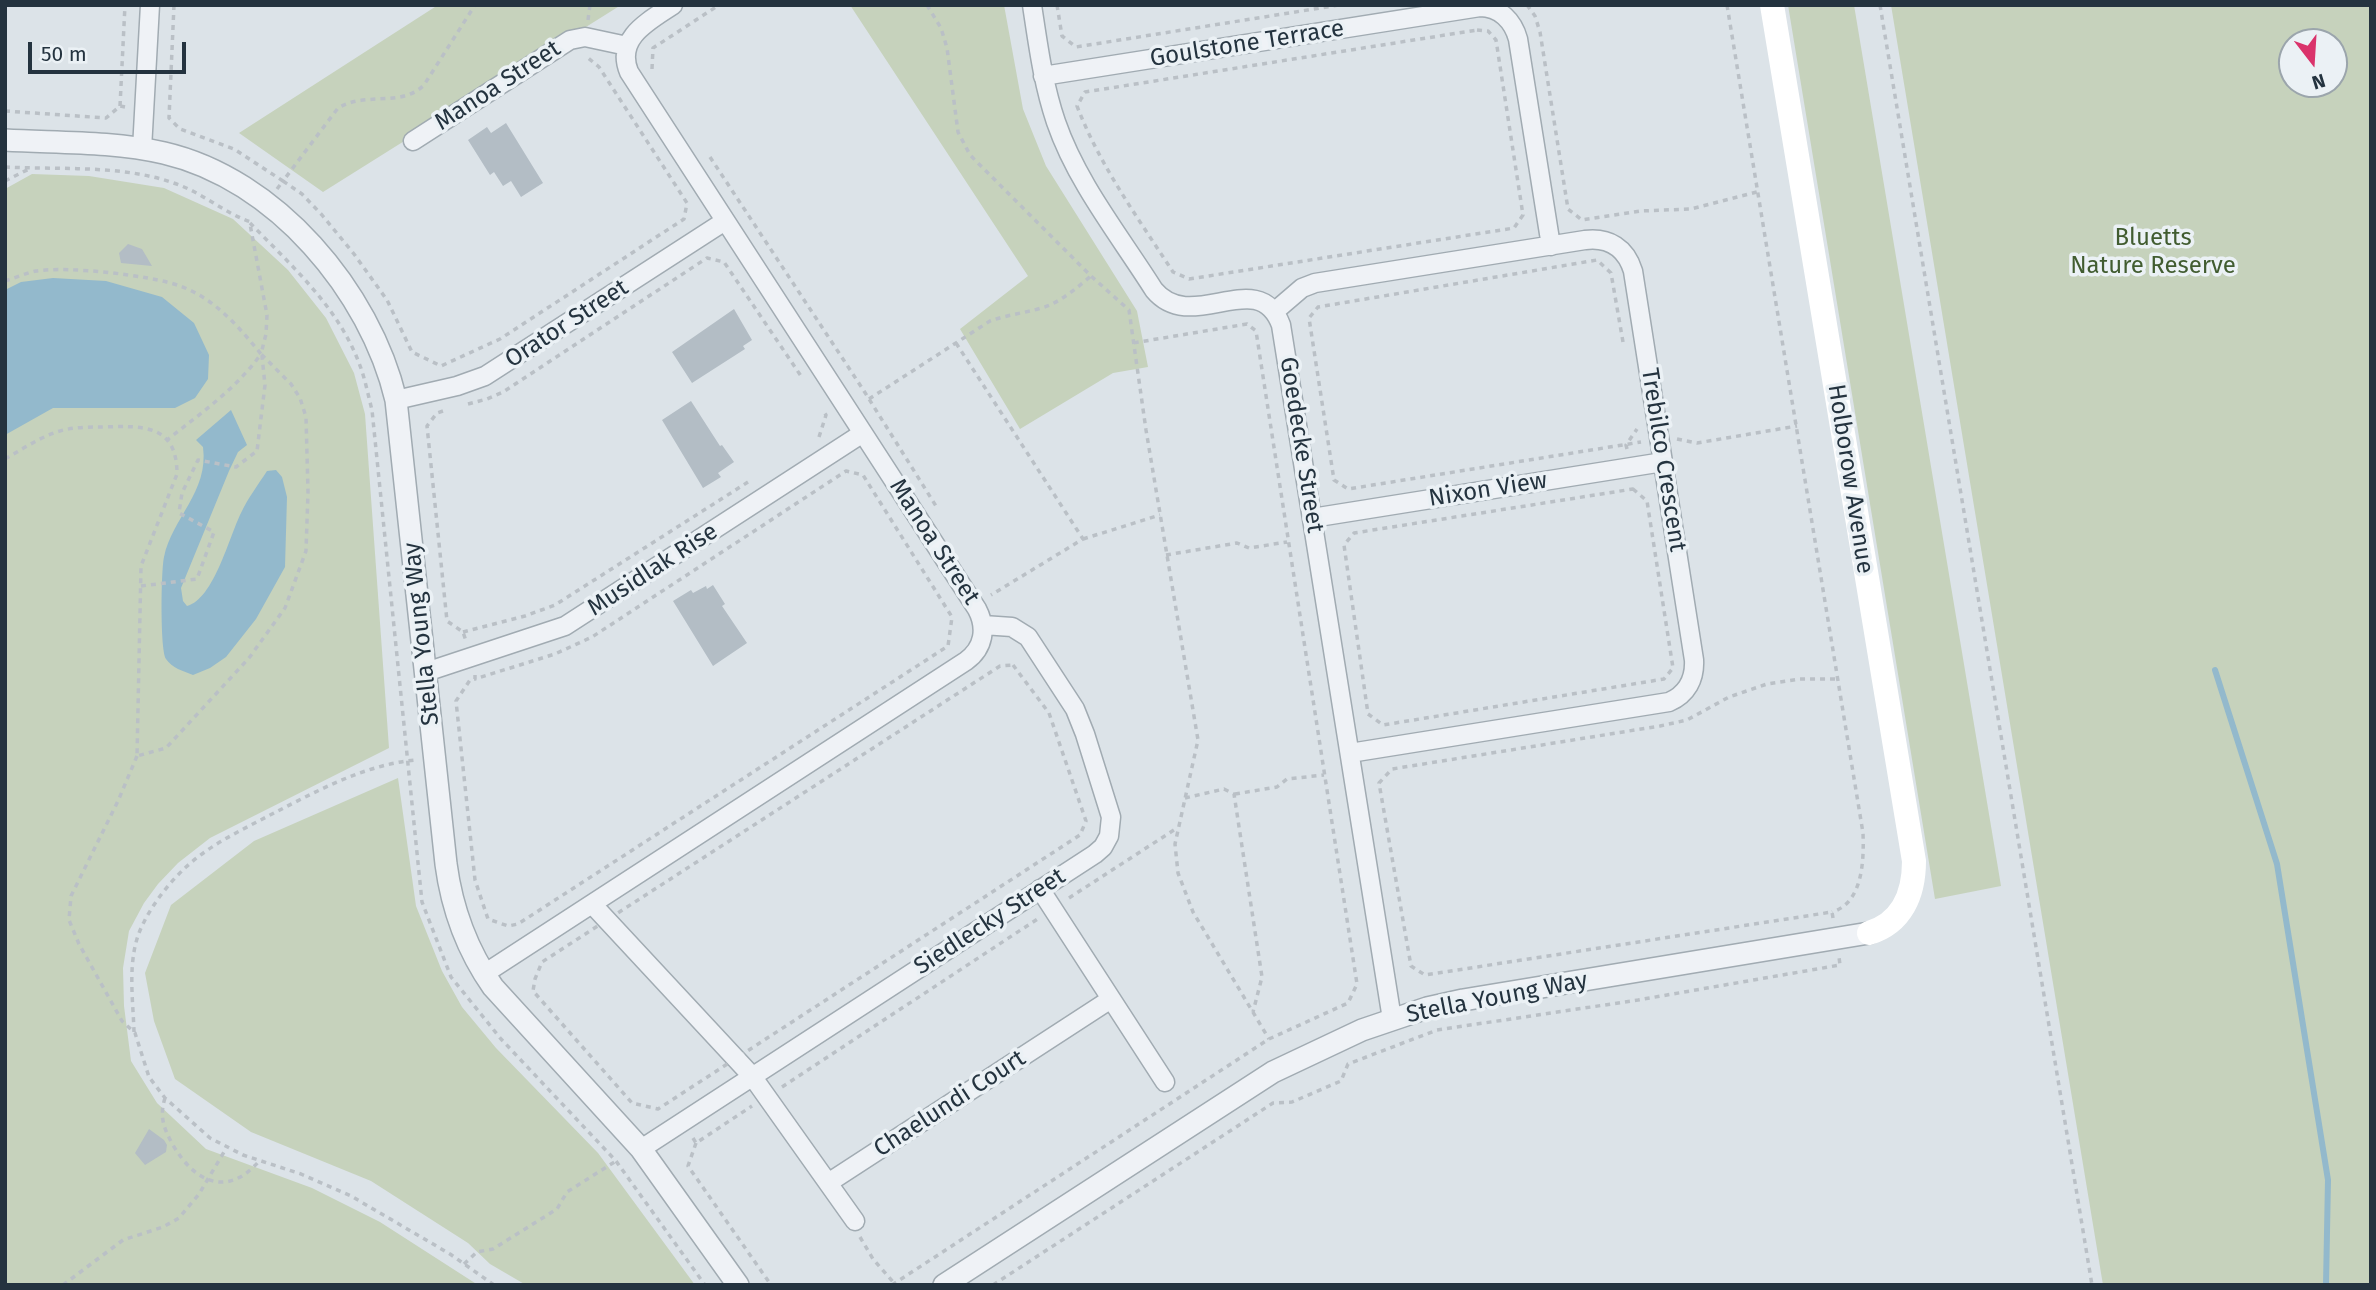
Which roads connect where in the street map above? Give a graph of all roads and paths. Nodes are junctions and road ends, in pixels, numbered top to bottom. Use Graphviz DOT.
graph roads {
  1 [pos="125,5"];
  2 [pos="149,5"];
  3 [pos="174,5"];
  4 [pos="475,5"];
  5 [pos="590,5"];
  6 [pos="673,5"];
  7 [pos="719,5"];
  8 [pos="927,5"];
  9 [pos="1032,5"];
  10 [pos="1057,5"];
  11 [pos="1339,5"];
  12 [pos="1527,5"];
  13 [pos="1727,5"];
  14 [pos="1772,5"];
  15 [pos="1880,5"];
  16 [pos="585,37"];
  17 [pos="627,46"];
  18 [pos="1043,76"];
  19 [pos="658,79"];
  20 [pos="5,111"];
  21 [pos="5,140"];
  22 [pos="413,141"];
  23 [pos="704,148"];
  24 [pos="142,149"];
  25 [pos="5,167"];
  26 [pos="31,168"];
  27 [pos="5,181"];
  28 [pos="283,181"];
  29 [pos="1757,191"];
  30 [pos="267,203"];
  31 [pos="725,221"];
  32 [pos="250,223"];
  33 [pos="1514,228"];
  34 [pos="1551,246"];
  35 [pos="1091,276"];
  36 [pos="5,281"];
  37 [pos="1274,312"];
  38 [pos="956,343"];
  39 [pos="1133,343"];
  40 [pos="1624,352"];
  41 [pos="261,354"];
  42 [pos="804,382"];
  43 [pos="869,399"];
  44 [pos="396,400"];
  45 [pos="476,403"];
  46 [pos="819,404"];
  47 [pos="1635,418"];
  48 [pos="1797,426"];
  49 [pos="863,433"];
  50 [pos="1660,439"];
  51 [pos="167,440"];
  52 [pos="810,443"];
  53 [pos="1626,445"];
  54 [pos="5,459"];
  55 [pos="1663,462"];
  56 [pos="752,480"];
  57 [pos="941,514"];
  58 [pos="1160,515"];
  59 [pos="1312,518"];
  60 [pos="1083,539"];
  61 [pos="1287,542"];
  62 [pos="1167,555"];
  63 [pos="141,586"];
  64 [pos="974,604"];
  65 [pos="983,625"];
  66 [pos="463,632"];
  67 [pos="426,672"];
  68 [pos="475,679"];
  69 [pos="1664,679"];
  70 [pos="1838,679"];
  71 [pos="1350,753"];
  72 [pos="137,756"];
  73 [pos="435,758"];
  74 [pos="408,761"];
  75 [pos="1324,775"];
  76 [pos="1234,794"];
  77 [pos="1185,798"];
  78 [pos="1178,827"];
  79 [pos="1040,889"];
  80 [pos="592,904"];
  81 [pos="1053,909"];
  82 [pos="1832,912"];
  83 [pos="608,920"];
  84 [pos="518,924"];
  85 [pos="1869,933"];
  86 [pos="1836,940"];
  87 [pos="484,974"];
  88 [pos="1111,999"];
  89 [pos="1253,1012"];
  90 [pos="1392,1019"];
  91 [pos="135,1034"];
  92 [pos="1269,1039"];
  93 [pos="736,1059"];
  94 [pos="752,1076"];
  95 [pos="1165,1083"];
  96 [pos="768,1096"];
  97 [pos="165,1098"];
  98 [pos="667,1103"];
  99 [pos="681,1123"];
  100 [pos="696,1143"];
  101 [pos="227,1147"];
  102 [pos="641,1149"];
  103 [pos="260,1160"];
  104 [pos="616,1161"];
  105 [pos="207,1180"];
  106 [pos="828,1183"];
  107 [pos="855,1221"];
  108 [pos="464,1264"];
  109 [pos="893,1284"];
  110 [pos="63,1285"];
  111 [pos="494,1285"];
  112 [pos="738,1285"];
  113 [pos="771,1285"];
  114 [pos="944,1285"];
  115 [pos="993,1285"];
  116 [pos="2092,1285"];
  1 -- 20 [label="path"];
  2 -- 24 [label="street"];
  3 -- 28 [label="path"];
  4 -- 28 [label="path"];
  5 -- 16 [label="path"];
  6 -- 17 [label="street"];
  7 -- 19 [label="path"];
  8 -- 35 [label="path"];
  9 -- 18 [label="street"];
  10 -- 11 [label="path"];
  12 -- 29 [label="path"];
  13 -- 29 [label="path"];
  14 -- 85 [label="main road, Holborow Avenue"];
  15 -- 116 [label="path"];
  16 -- 17 [label="street, Manoa Street"];
  16 -- 22 [label="street, Manoa Street"];
  16 -- 28 [label="path"];
  17 -- 31 [label="street, Manoa Street"];
  18 -- 34 [label="street, Goulstone Terrace"];
  18 -- 37 [label="street"];
  21 -- 24 [label="street, Stella Young Way"];
  23 -- 43 [label="path"];
  24 -- 30 [label="street, Stella Young Way"];
  25 -- 26 [label="path"];
  26 -- 27 [label="path"];
  26 -- 32 [label="path"];
  28 -- 30 [label="path"];
  29 -- 48 [label="path"];
  30 -- 32 [label="path"];
  30 -- 44 [label="street, Stella Young Way"];
  31 -- 44 [label="street, Orator Street"];
  31 -- 49 [label="street, Manoa Street"];
  32 -- 41 [label="path"];
  32 -- 74 [label="path"];
  33 -- 33 [label="path"];
  34 -- 37 [label="street, Trebilco Crescent"];
  34 -- 50 [label="street, Trebilco Crescent"];
  35 -- 38 [label="path"];
  35 -- 39 [label="path"];
  36 -- 41 [label="path"];
  37 -- 59 [label="street, Goedecke Street"];
  38 -- 43 [label="path"];
  38 -- 60 [label="path"];
  39 -- 58 [label="path"];
  39 -- 61 [label="path"];
  40 -- 53 [label="path"];
  41 -- 51 [label="path"];
  41 -- 63 [label="path"];
  41 -- 72 [label="path"];
  42 -- 45 [label="path"];
  43 -- 57 [label="path"];
  44 -- 67 [label="street, Stella Young Way"];
  46 -- 52 [label="path"];
  47 -- 53 [label="path"];
  48 -- 50 [label="path"];
  48 -- 70 [label="path"];
  49 -- 64 [label="street, Manoa Street"];
  49 -- 67 [label="street, Musidlak Rise"];
  50 -- 53 [label="path"];
  50 -- 55 [label="street, Trebilco Crescent"];
  51 -- 54 [label="path"];
  51 -- 63 [label="path"];
  55 -- 59 [label="street, Nixon View"];
  55 -- 71 [label="street, Trebilco Crescent"];
  56 -- 66 [label="path"];
  58 -- 60 [label="path"];
  58 -- 62 [label="path"];
  59 -- 71 [label="street, Goedecke Street"];
  60 -- 64 [label="path"];
  61 -- 62 [label="path"];
  61 -- 75 [label="path"];
  62 -- 77 [label="path"];
  63 -- 72 [label="path"];
  64 -- 65 [label="street, Manoa Street"];
  65 -- 79 [label="street, Siedlecky Street"];
  65 -- 80 [label="street, Manoa Street"];
  67 -- 73 [label="street, Stella Young Way"];
  68 -- 84 [label="path"];
  69 -- 69 [label="path"];
  70 -- 82 [label="path"];
  70 -- 82 [label="path"];
  71 -- 90 [label="street, Goedecke Street"];
  72 -- 91 [label="path"];
  73 -- 74 [label="path"];
  73 -- 87 [label="street, Stella Young Way"];
  74 -- 91 [label="path"];
  75 -- 76 [label="path"];
  75 -- 92 [label="path"];
  76 -- 77 [label="path"];
  76 -- 89 [label="path"];
  77 -- 78 [label="path"];
  78 -- 81 [label="path"];
  78 -- 89 [label="path"];
  79 -- 81 [label="street"];
  79 -- 94 [label="street, Siedlecky Street"];
  80 -- 83 [label="street"];
  80 -- 87 [label="street, Manoa Street"];
  81 -- 88 [label="street"];
  81 -- 96 [label="path"];
  82 -- 86 [label="path"];
  83 -- 93 [label="street"];
  83 -- 93 [label="path"];
  83 -- 98 [label="path"];
  85 -- 86 [label="street, Stella Young Way"];
  86 -- 90 [label="street, Stella Young Way"];
  86 -- 115 [label="path"];
  87 -- 102 [label="street, Stella Young Way"];
  88 -- 95 [label="street"];
  88 -- 106 [label="street, Chaelundi Court"];
  89 -- 92 [label="path"];
  90 -- 114 [label="street, Stella Young Way"];
  91 -- 97 [label="path"];
  92 -- 109 [label="path"];
  93 -- 94 [label="street"];
  93 -- 98 [label="path"];
  94 -- 96 [label="street"];
  94 -- 99 [label="street, Siedlecky Street"];
  96 -- 100 [label="path"];
  96 -- 106 [label="street"];
  97 -- 101 [label="path"];
  97 -- 105 [label="path"];
  98 -- 99 [label="path"];
  99 -- 100 [label="path"];
  99 -- 102 [label="street, Siedlecky Street"];
  100 -- 113 [label="path"];
  101 -- 103 [label="path"];
  101 -- 105 [label="path"];
  102 -- 112 [label="street, Stella Young Way"];
  103 -- 105 [label="path"];
  103 -- 108 [label="path"];
  104 -- 108 [label="path"];
  105 -- 110 [label="path"];
  106 -- 107 [label="street"];
  107 -- 109 [label="path"];
  108 -- 111 [label="path"];
}
